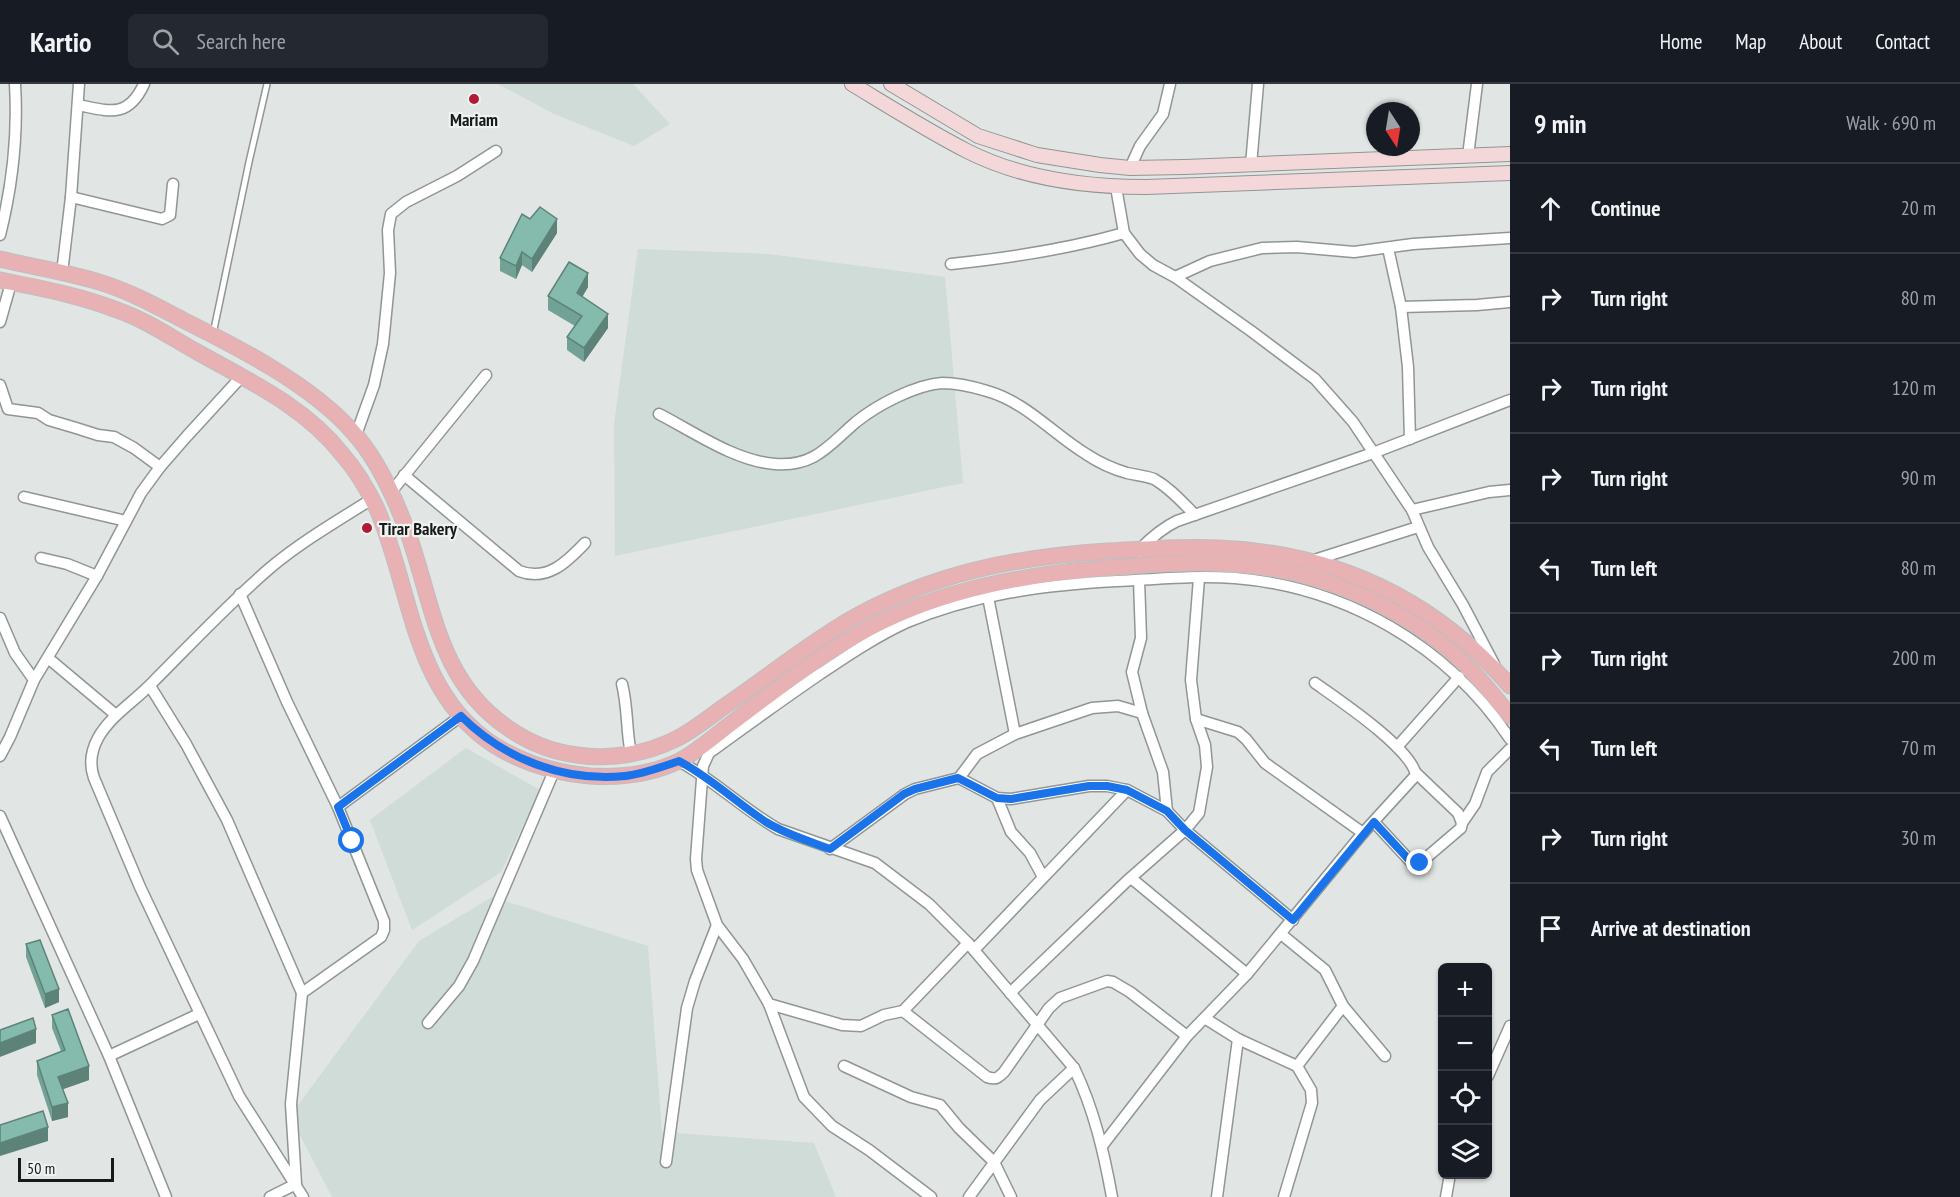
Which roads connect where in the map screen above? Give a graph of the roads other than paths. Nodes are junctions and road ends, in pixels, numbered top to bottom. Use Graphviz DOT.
graph roads {
  1 [pos="15,84"];
  2 [pos="80,84"];
  3 [pos="144,84"];
  4 [pos="267,84"];
  5 [pos="852,84"];
  6 [pos="891,84"];
  7 [pos="1170,84"];
  8 [pos="1258,84"];
  9 [pos="1477,84"];
  10 [pos="78,105"];
  11 [pos="978,136"];
  12 [pos="496,151"];
  13 [pos="968,152"];
  14 [pos="1510,154"];
  15 [pos="1468,156"];
  16 [pos="1251,165"];
  17 [pos="1130,168"];
  18 [pos="1510,173"];
  19 [pos="173,184"];
  20 [pos="1116,187"];
  21 [pos="71,197"];
  22 [pos="1124,233"];
  23 [pos="0,235"];
  24 [pos="1510,238"];
  25 [pos="1388,248"];
  26 [pos="0,259"];
  27 [pos="951,264"];
  28 [pos="62,273"];
  29 [pos="1175,277"];
  30 [pos="6,281"];
  31 [pos="1510,302"];
  32 [pos="1401,307"];
  33 [pos="0,321"];
  34 [pos="213,334"];
  35 [pos="486,375"];
  36 [pos="242,376"];
  37 [pos="0,384"];
  38 [pos="1510,400"];
  39 [pos="659,414"];
  40 [pos="340,419"];
  41 [pos="356,435"];
  42 [pos="326,436"];
  43 [pos="1410,439"];
  44 [pos="1373,453"];
  45 [pos="160,467"];
  46 [pos="404,475"];
  47 [pos="1510,490"];
  48 [pos="391,492"];
  49 [pos="24,497"];
  50 [pos="372,499"];
  51 [pos="1412,510"];
  52 [pos="1195,515"];
  53 [pos="126,521"];
  54 [pos="1418,527"];
  55 [pos="585,543"];
  56 [pos="1140,549"];
  57 [pos="1074,554"];
  58 [pos="41,558"];
  59 [pos="1311,561"];
  60 [pos="1073,572"];
  61 [pos="1139,573"];
  62 [pos="97,576"];
  63 [pos="1199,578"];
  64 [pos="240,594"];
  65 [pos="988,597"];
  66 [pos="0,618"];
  67 [pos="48,658"];
  68 [pos="1499,674"];
  69 [pos="1459,677"];
  70 [pos="34,680"];
  71 [pos="1315,683"];
  72 [pos="622,684"];
  73 [pos="150,686"];
  74 [pos="1510,687"];
  75 [pos="1142,713"];
  76 [pos="116,715"];
  77 [pos="461,716"];
  78 [pos="1510,716"];
  79 [pos="1196,719"];
  80 [pos="1015,734"];
  81 [pos="1510,739"];
  82 [pos="1397,747"];
  83 [pos="1510,749"];
  84 [pos="709,753"];
  85 [pos="626,754"];
  86 [pos="0,756"];
  87 [pos="682,759"];
  88 [pos="554,771"];
  89 [pos="1416,773"];
  90 [pos="702,774"];
  91 [pos="625,776"];
  92 [pos="958,778"];
  93 [pos="1127,790"];
  94 [pos="997,798"];
  95 [pos="338,807"];
  96 [pos="1167,811"];
  97 [pos="0,816"];
  98 [pos="1374,822"];
  99 [pos="1462,823"];
  100 [pos="1185,830"];
  101 [pos="1363,833"];
  102 [pos="830,849"];
  103 [pos="1043,878"];
  104 [pos="1131,878"];
  105 [pos="1293,920"];
  106 [pos="717,924"];
  107 [pos="1281,934"];
  108 [pos="971,947"];
  109 [pos="1247,974"];
  110 [pos="302,993"];
  111 [pos="1010,993"];
  112 [pos="769,1004"];
  113 [pos="1343,1006"];
  114 [pos="903,1011"];
  115 [pos="199,1014"];
  116 [pos="1206,1019"];
  117 [pos="428,1023"];
  118 [pos="1037,1025"];
  119 [pos="1510,1026"];
  120 [pos="1187,1036"];
  121 [pos="1238,1039"];
  122 [pos="109,1056"];
  123 [pos="1385,1056"];
  124 [pos="844,1066"];
  125 [pos="1297,1066"];
  126 [pos="1074,1068"];
  127 [pos="1490,1071"];
  128 [pos="1102,1146"];
  129 [pos="666,1162"];
  130 [pos="994,1162"];
  131 [pos="1449,1179"];
  132 [pos="296,1184"];
  133 [pos="1221,1196"];
  134 [pos="166,1197"];
  135 [pos="270,1197"];
  136 [pos="303,1197"];
  137 [pos="931,1197"];
  138 [pos="969,1197"];
  139 [pos="1011,1197"];
  140 [pos="1112,1197"];
  141 [pos="1284,1197"];
  142 [pos="1446,1197"];
  1 -- 23 [label="street"];
  2 -- 10 [label="street"];
  3 -- 10 [label="street"];
  4 -- 34 [label="lane"];
  5 -- 13 [label="main road"];
  6 -- 11 [label="main road"];
  7 -- 17 [label="street"];
  8 -- 16 [label="street"];
  9 -- 15 [label="street"];
  10 -- 21 [label="street"];
  11 -- 13 [label="main road"];
  11 -- 17 [label="main road"];
  12 -- 41 [label="street"];
  13 -- 20 [label="main road"];
  14 -- 15 [label="main road"];
  15 -- 16 [label="main road"];
  16 -- 17 [label="main road"];
  18 -- 20 [label="main road"];
  19 -- 21 [label="street"];
  20 -- 22 [label="street"];
  21 -- 28 [label="street"];
  22 -- 27 [label="street"];
  22 -- 29 [label="street"];
  24 -- 25 [label="street"];
  25 -- 29 [label="street"];
  25 -- 32 [label="street"];
  26 -- 28 [label="main road"];
  28 -- 34 [label="main road"];
  29 -- 44 [label="street"];
  30 -- 33 [label="street"];
  30 -- 36 [label="main road"];
  31 -- 32 [label="street"];
  32 -- 43 [label="street"];
  34 -- 40 [label="main road"];
  35 -- 46 [label="street"];
  36 -- 42 [label="main road"];
  36 -- 45 [label="street"];
  37 -- 45 [label="street"];
  38 -- 43 [label="street"];
  39 -- 52 [label="street"];
  40 -- 41 [label="main road"];
  40 -- 42 [label="main road"];
  41 -- 48 [label="main road"];
  42 -- 50 [label="main road"];
  43 -- 44 [label="street"];
  44 -- 51 [label="street"];
  44 -- 52 [label="street"];
  45 -- 53 [label="street"];
  46 -- 48 [label="street"];
  46 -- 55 [label="street"];
  47 -- 51 [label="street"];
  48 -- 85 [label="main road"];
  49 -- 53 [label="street"];
  50 -- 64 [label="street"];
  50 -- 77 [label="main road"];
  51 -- 54 [label="street"];
  52 -- 56 [label="street"];
  53 -- 62 [label="street"];
  54 -- 59 [label="street"];
  54 -- 68 [label="street"];
  56 -- 57 [label="main road"];
  56 -- 59 [label="main road"];
  56 -- 61 [label="street"];
  57 -- 60 [label="main road"];
  57 -- 85 [label="main road"];
  58 -- 62 [label="street"];
  59 -- 68 [label="main road"];
  60 -- 61 [label="main road"];
  60 -- 87 [label="main road"];
  61 -- 63 [label="street"];
  61 -- 65 [label="street"];
  61 -- 75 [label="street"];
  61 -- 78 [label="main road"];
  62 -- 67 [label="street"];
  63 -- 69 [label="street"];
  63 -- 79 [label="street"];
  64 -- 73 [label="street"];
  64 -- 95 [label="street"];
  65 -- 80 [label="street"];
  65 -- 84 [label="street"];
  66 -- 70 [label="street"];
  67 -- 70 [label="street"];
  67 -- 76 [label="street"];
  68 -- 74 [label="main road"];
  69 -- 81 [label="street"];
  69 -- 82 [label="street"];
  70 -- 86 [label="street"];
  71 -- 82 [label="street"];
  72 -- 85 [label="street"];
  73 -- 76 [label="street"];
  73 -- 110 [label="street"];
  75 -- 80 [label="street"];
  75 -- 96 [label="street"];
  76 -- 115 [label="street"];
  77 -- 88 [label="main road"];
  77 -- 95 [label="street"];
  79 -- 100 [label="street"];
  79 -- 101 [label="street"];
  80 -- 92 [label="street"];
  82 -- 89 [label="street"];
  83 -- 99 [label="street"];
  84 -- 87 [label="street"];
  84 -- 90 [label="street"];
  85 -- 91 [label="main road"];
  87 -- 90 [label="street"];
  87 -- 91 [label="main road"];
  88 -- 91 [label="main road"];
  88 -- 117 [label="street"];
  89 -- 98 [label="street"];
  89 -- 99 [label="street"];
  90 -- 102 [label="street"];
  90 -- 106 [label="street"];
  92 -- 94 [label="street"];
  92 -- 102 [label="street"];
  93 -- 94 [label="street"];
  93 -- 96 [label="street"];
  93 -- 103 [label="street"];
  94 -- 103 [label="street"];
  95 -- 110 [label="street"];
  96 -- 100 [label="street"];
  97 -- 122 [label="street"];
  98 -- 99 [label="street"];
  98 -- 101 [label="street"];
  100 -- 104 [label="street"];
  100 -- 105 [label="street"];
  101 -- 105 [label="street"];
  102 -- 108 [label="street"];
  103 -- 108 [label="street"];
  104 -- 109 [label="street"];
  104 -- 111 [label="street"];
  105 -- 107 [label="street"];
  106 -- 112 [label="street"];
  106 -- 129 [label="street"];
  107 -- 109 [label="street"];
  107 -- 113 [label="street"];
  108 -- 111 [label="street"];
  108 -- 114 [label="street"];
  109 -- 116 [label="street"];
  110 -- 132 [label="street"];
  111 -- 118 [label="street"];
  112 -- 114 [label="street"];
  112 -- 137 [label="street"];
  113 -- 123 [label="street"];
  113 -- 125 [label="street"];
  114 -- 118 [label="street"];
  115 -- 122 [label="street"];
  115 -- 132 [label="street"];
  116 -- 120 [label="street"];
  116 -- 121 [label="street"];
  118 -- 120 [label="street"];
  118 -- 126 [label="street"];
  119 -- 127 [label="street"];
  120 -- 128 [label="street"];
  121 -- 125 [label="street"];
  121 -- 133 [label="street"];
  122 -- 134 [label="street"];
  124 -- 130 [label="street"];
  125 -- 141 [label="street"];
  126 -- 128 [label="street"];
  126 -- 130 [label="street"];
  128 -- 140 [label="street"];
  130 -- 138 [label="street"];
  130 -- 139 [label="street"];
  131 -- 142 [label="street"];
  132 -- 135 [label="street"];
  132 -- 136 [label="street"];
}
